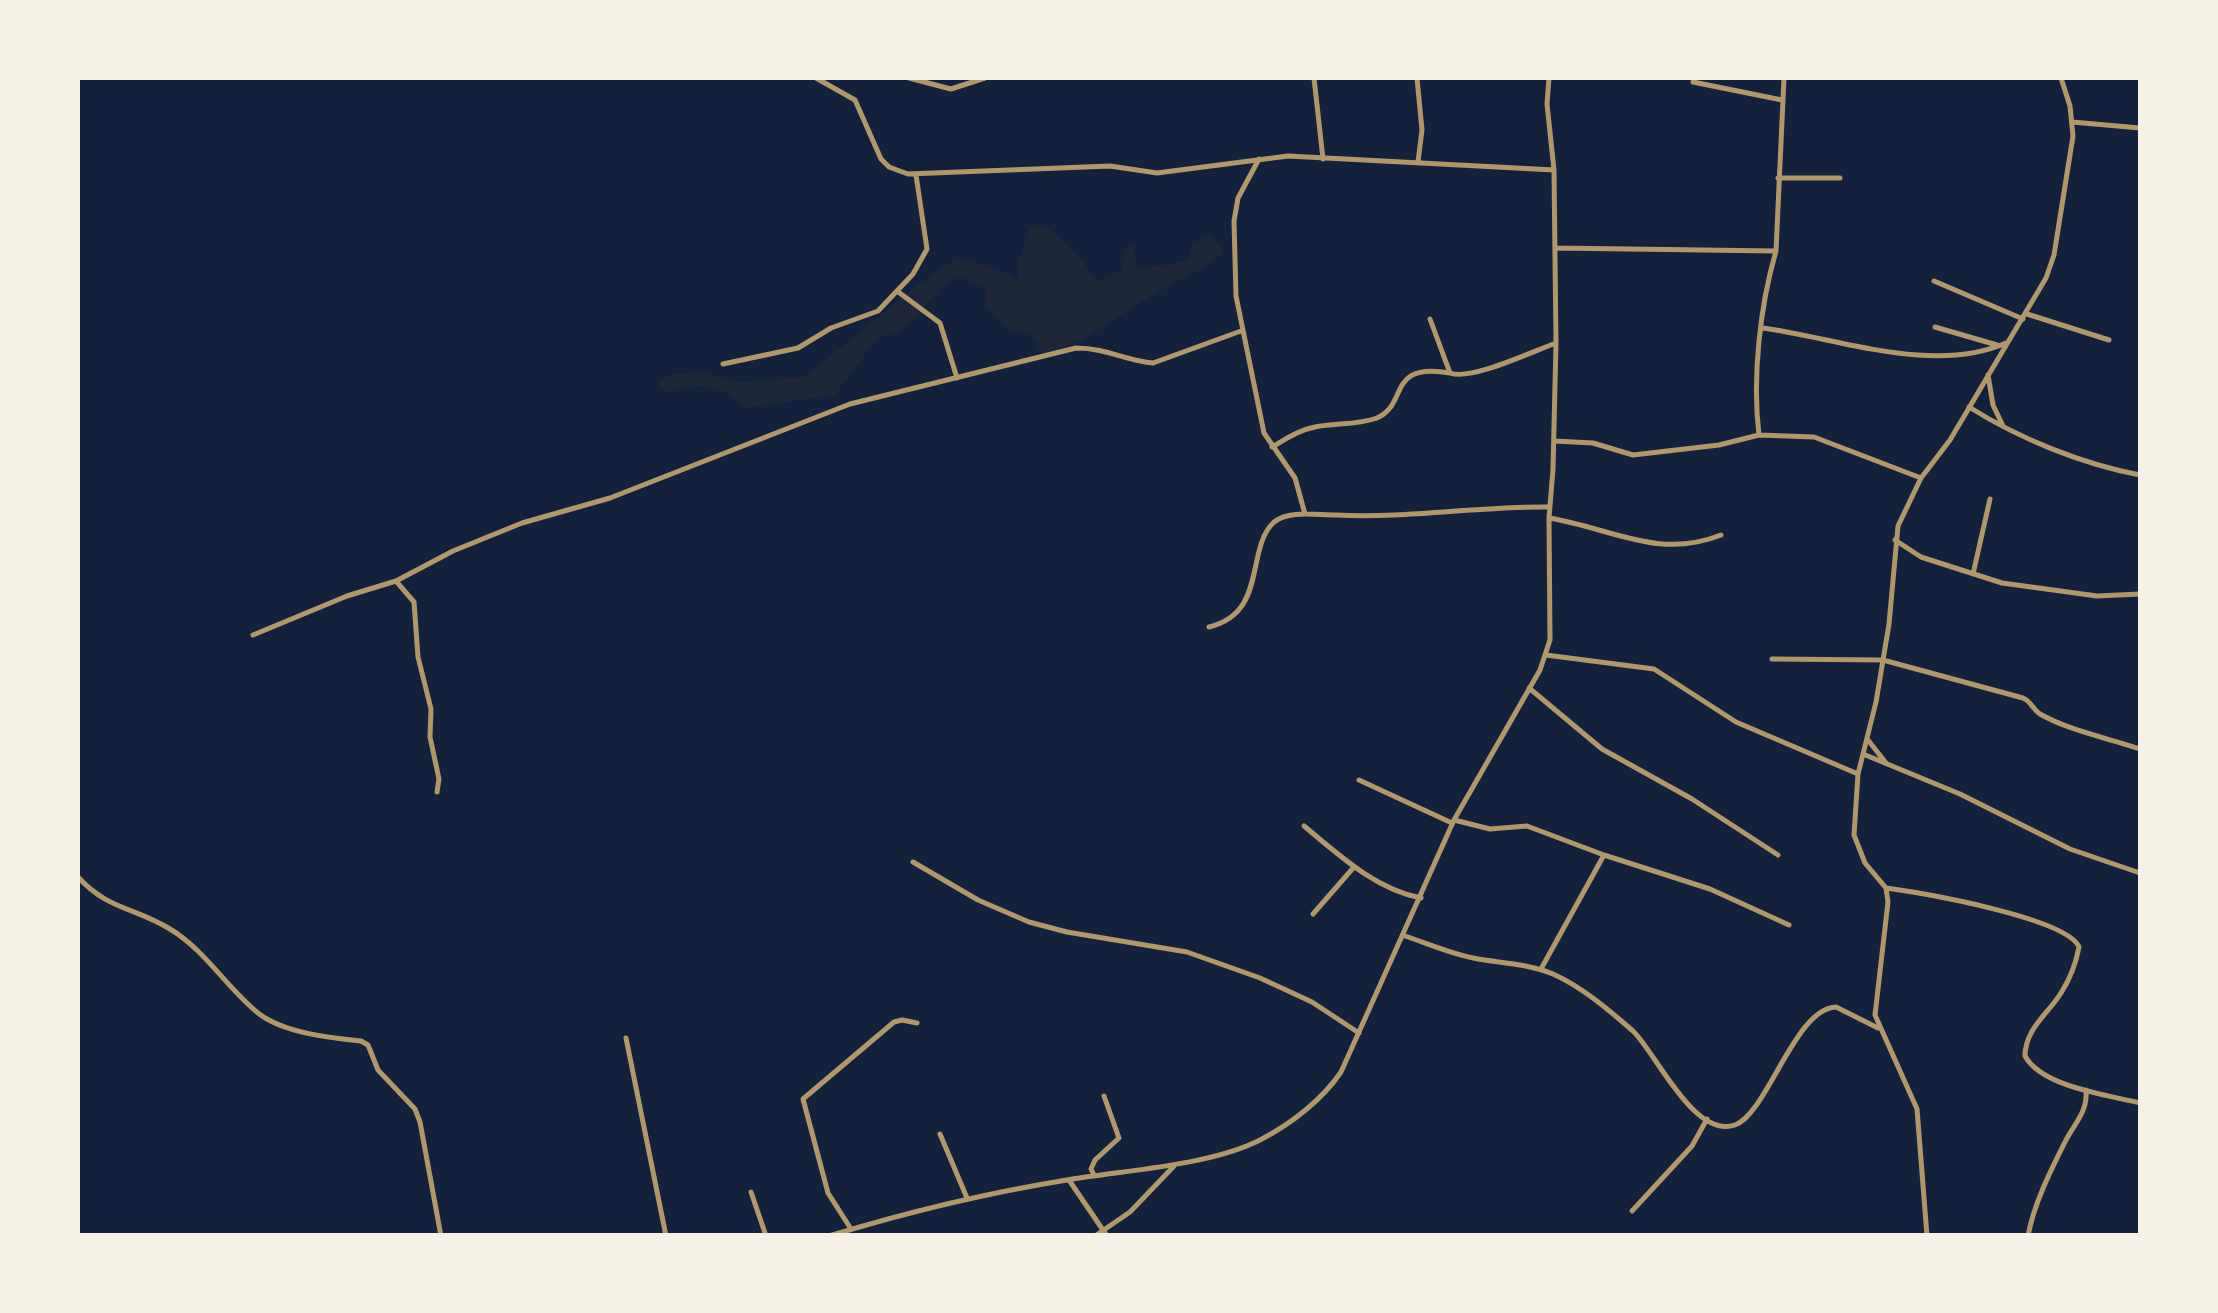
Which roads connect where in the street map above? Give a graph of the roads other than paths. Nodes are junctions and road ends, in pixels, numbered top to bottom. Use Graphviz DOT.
graph roads {
  1 [pos="816,78"];
  2 [pos="909,78"];
  3 [pos="985,78"];
  4 [pos="1314,78"];
  5 [pos="1418,78"];
  6 [pos="1548,78"];
  7 [pos="1784,78"];
  8 [pos="2062,78"];
  9 [pos="1693,82"];
  10 [pos="1782,100"];
  11 [pos="2072,122"];
  12 [pos="2140,128"];
  13 [pos="1259,159"];
  14 [pos="1323,160"];
  15 [pos="1418,162"];
  16 [pos="1554,170"];
  17 [pos="916,175"];
  18 [pos="1778,178"];
  19 [pos="1840,178"];
  20 [pos="1555,248"];
  21 [pos="1776,251"];
  22 [pos="1934,282"];
  23 [pos="897,290"];
  24 [pos="2025,316"];
  25 [pos="1430,319"];
  26 [pos="1934,327"];
  27 [pos="1763,328"];
  28 [pos="1241,331"];
  29 [pos="2109,340"];
  30 [pos="1556,344"];
  31 [pos="2003,344"];
  32 [pos="723,364"];
  33 [pos="1988,372"];
  34 [pos="1450,373"];
  35 [pos="956,378"];
  36 [pos="1969,408"];
  37 [pos="2003,426"];
  38 [pos="1759,436"];
  39 [pos="1554,441"];
  40 [pos="1272,447"];
  41 [pos="2140,475"];
  42 [pos="1921,478"];
  43 [pos="1990,499"];
  44 [pos="1550,507"];
  45 [pos="1305,514"];
  46 [pos="1549,518"];
  47 [pos="1721,535"];
  48 [pos="1896,540"];
  49 [pos="1973,575"];
  50 [pos="396,581"];
  51 [pos="2140,594"];
  52 [pos="1209,627"];
  53 [pos="252,635"];
  54 [pos="1546,655"];
  55 [pos="1772,659"];
  56 [pos="1884,660"];
  57 [pos="1529,688"];
  58 [pos="1866,738"];
  59 [pos="2140,749"];
  60 [pos="1863,754"];
  61 [pos="1888,765"];
  62 [pos="1858,774"];
  63 [pos="1359,780"];
  64 [pos="437,792"];
  65 [pos="1453,822"];
  66 [pos="1304,826"];
  67 [pos="1604,855"];
  68 [pos="1778,855"];
  69 [pos="913,862"];
  70 [pos="1354,867"];
  71 [pos="2140,873"];
  72 [pos="78,877"];
  73 [pos="1886,888"];
  74 [pos="1421,898"];
  75 [pos="1312,914"];
  76 [pos="1789,925"];
  77 [pos="1404,936"];
  78 [pos="1540,970"];
  79 [pos="917,1023"];
  80 [pos="1880,1029"];
  81 [pos="1359,1033"];
  82 [pos="626,1038"];
  83 [pos="2086,1090"];
  84 [pos="1104,1096"];
  85 [pos="2140,1103"];
  86 [pos="1707,1119"];
  87 [pos="940,1134"];
  88 [pos="1176,1164"];
  89 [pos="1094,1175"];
  90 [pos="1068,1179"];
  91 [pos="751,1192"];
  92 [pos="967,1198"];
  93 [pos="1632,1211"];
  94 [pos="850,1229"];
  95 [pos="1106,1233"];
  96 [pos="441,1236"];
  97 [pos="666,1236"];
  98 [pos="766,1236"];
  99 [pos="829,1236"];
  100 [pos="1094,1236"];
  101 [pos="1928,1236"];
  102 [pos="2028,1236"];
  1 -- 17 [label="street"];
  2 -- 3 [label="street"];
  4 -- 14 [label="street"];
  5 -- 15 [label="street"];
  6 -- 16 [label="street"];
  7 -- 10 [label="street"];
  8 -- 11 [label="street"];
  9 -- 10 [label="street"];
  10 -- 18 [label="street"];
  11 -- 12 [label="street"];
  11 -- 24 [label="street"];
  13 -- 14 [label="street"];
  13 -- 17 [label="street"];
  13 -- 28 [label="street"];
  14 -- 15 [label="street"];
  15 -- 16 [label="street"];
  16 -- 20 [label="street"];
  17 -- 23 [label="street"];
  18 -- 19 [label="street"];
  18 -- 21 [label="street"];
  20 -- 21 [label="street"];
  20 -- 30 [label="street"];
  21 -- 27 [label="street"];
  22 -- 24 [label="street"];
  23 -- 32 [label="street"];
  23 -- 35 [label="street"];
  24 -- 29 [label="street"];
  24 -- 31 [label="street"];
  25 -- 34 [label="street"];
  26 -- 31 [label="street"];
  27 -- 31 [label="street"];
  27 -- 38 [label="street"];
  28 -- 35 [label="street"];
  28 -- 40 [label="street"];
  30 -- 34 [label="street"];
  30 -- 39 [label="street"];
  31 -- 33 [label="street"];
  33 -- 36 [label="street"];
  33 -- 37 [label="street"];
  34 -- 40 [label="street"];
  35 -- 50 [label="street"];
  36 -- 37 [label="street"];
  36 -- 42 [label="street"];
  37 -- 41 [label="street"];
  38 -- 39 [label="street"];
  38 -- 42 [label="street"];
  39 -- 44 [label="street"];
  40 -- 45 [label="street"];
  42 -- 48 [label="street"];
  43 -- 49 [label="street"];
  44 -- 45 [label="street"];
  44 -- 46 [label="street"];
  45 -- 52 [label="street"];
  46 -- 47 [label="street"];
  46 -- 54 [label="street"];
  48 -- 49 [label="street"];
  48 -- 56 [label="street"];
  49 -- 51 [label="street"];
  50 -- 53 [label="street"];
  50 -- 64 [label="street"];
  54 -- 57 [label="street"];
  54 -- 62 [label="street"];
  55 -- 56 [label="street"];
  56 -- 58 [label="street"];
  56 -- 59 [label="street"];
  57 -- 65 [label="street"];
  57 -- 68 [label="street"];
  58 -- 60 [label="street"];
  58 -- 61 [label="street"];
  60 -- 61 [label="street"];
  60 -- 62 [label="street"];
  61 -- 71 [label="street"];
  62 -- 73 [label="street"];
  63 -- 65 [label="street"];
  65 -- 67 [label="street"];
  65 -- 74 [label="street"];
  66 -- 70 [label="street"];
  67 -- 76 [label="street"];
  67 -- 78 [label="street"];
  69 -- 81 [label="street"];
  70 -- 74 [label="street"];
  70 -- 75 [label="street"];
  72 -- 96 [label="street"];
  73 -- 80 [label="street"];
  73 -- 83 [label="street"];
  74 -- 77 [label="street"];
  77 -- 78 [label="street"];
  77 -- 81 [label="street"];
  78 -- 86 [label="street"];
  79 -- 94 [label="street"];
  80 -- 86 [label="street"];
  80 -- 101 [label="street"];
  81 -- 88 [label="street"];
  82 -- 97 [label="street"];
  83 -- 85 [label="street"];
  83 -- 102 [label="street"];
  84 -- 89 [label="street"];
  86 -- 93 [label="street"];
  87 -- 92 [label="street"];
  88 -- 89 [label="street"];
  88 -- 95 [label="street"];
  89 -- 90 [label="street"];
  90 -- 92 [label="street"];
  90 -- 95 [label="street"];
  91 -- 98 [label="street"];
  92 -- 94 [label="street"];
  94 -- 99 [label="street"];
  95 -- 100 [label="street"];
}
